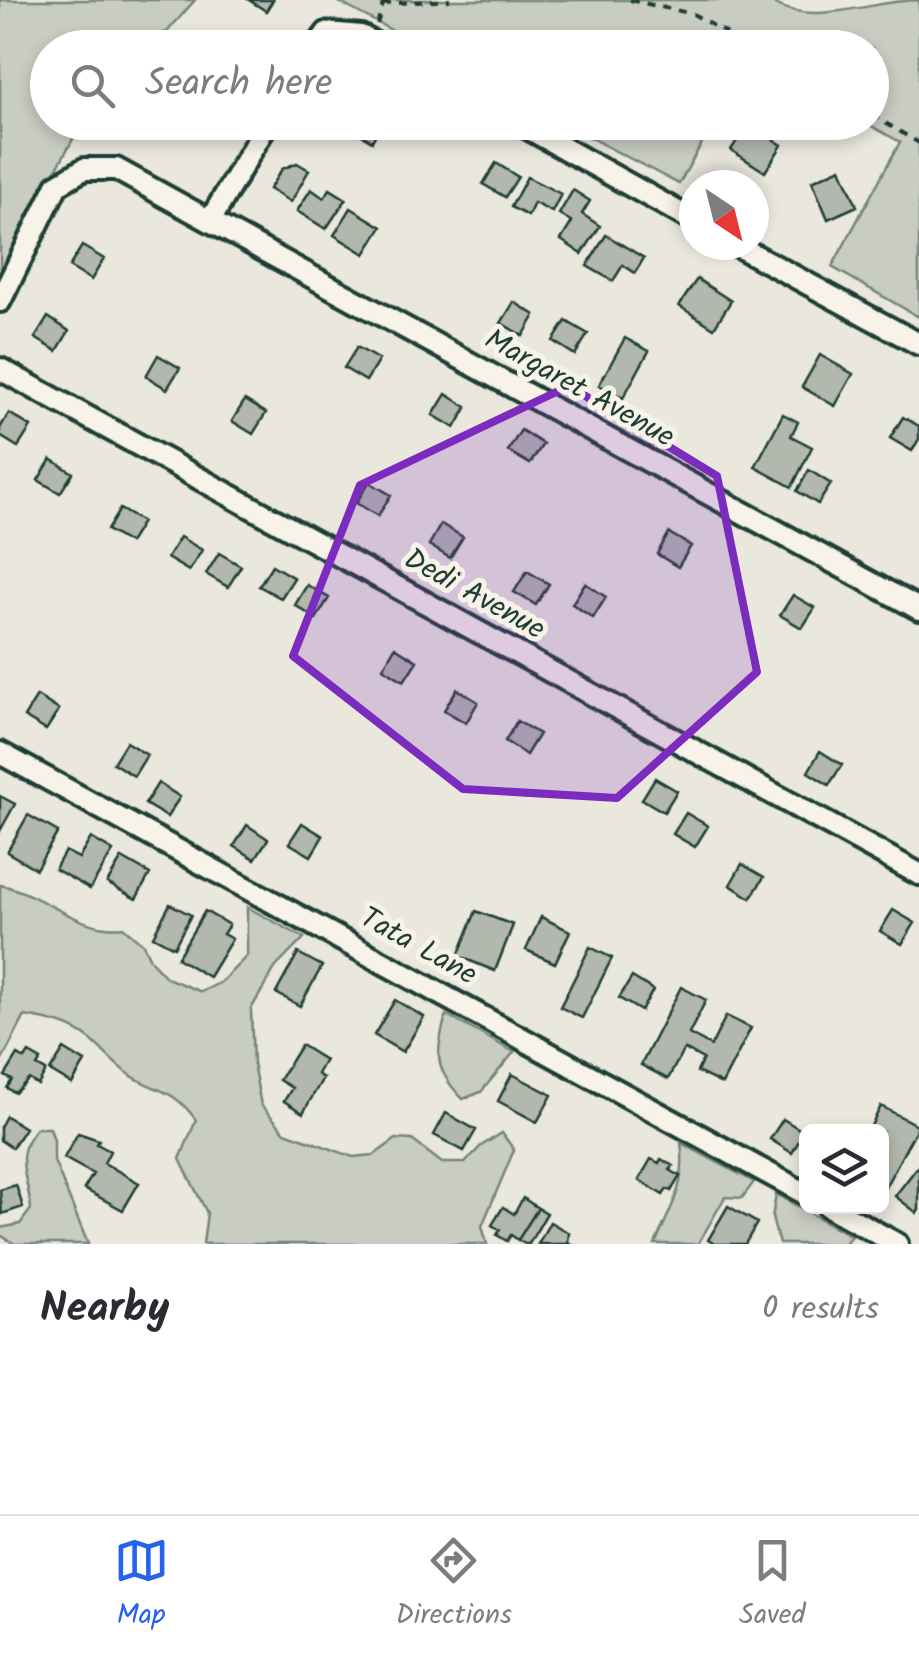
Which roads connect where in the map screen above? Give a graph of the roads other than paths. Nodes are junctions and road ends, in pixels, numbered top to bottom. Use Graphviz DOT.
graph roads {
  1 [pos="257,140"];
  2 [pos="549,140"];
  3 [pos="679,213"];
  4 [pos="210,221"];
  5 [pos="764,260"];
  6 [pos="0,301"];
  7 [pos="919,344"];
  8 [pos="0,369"];
  9 [pos="919,609"];
  10 [pos="0,753"];
  11 [pos="919,874"];
  12 [pos="799,1190"];
  13 [pos="843,1214"];
  14 [pos="897,1244"];
  1 -- 4 [label="street"];
  2 -- 3 [label="street"];
  4 -- 6 [label="street, Margaret Avenue"];
  4 -- 9 [label="street, Margaret Avenue"];
  5 -- 7 [label="street"];
  8 -- 11 [label="street, Dedi Avenue"];
  10 -- 12 [label="street, Tata Lane"];
  13 -- 14 [label="street"];
}
